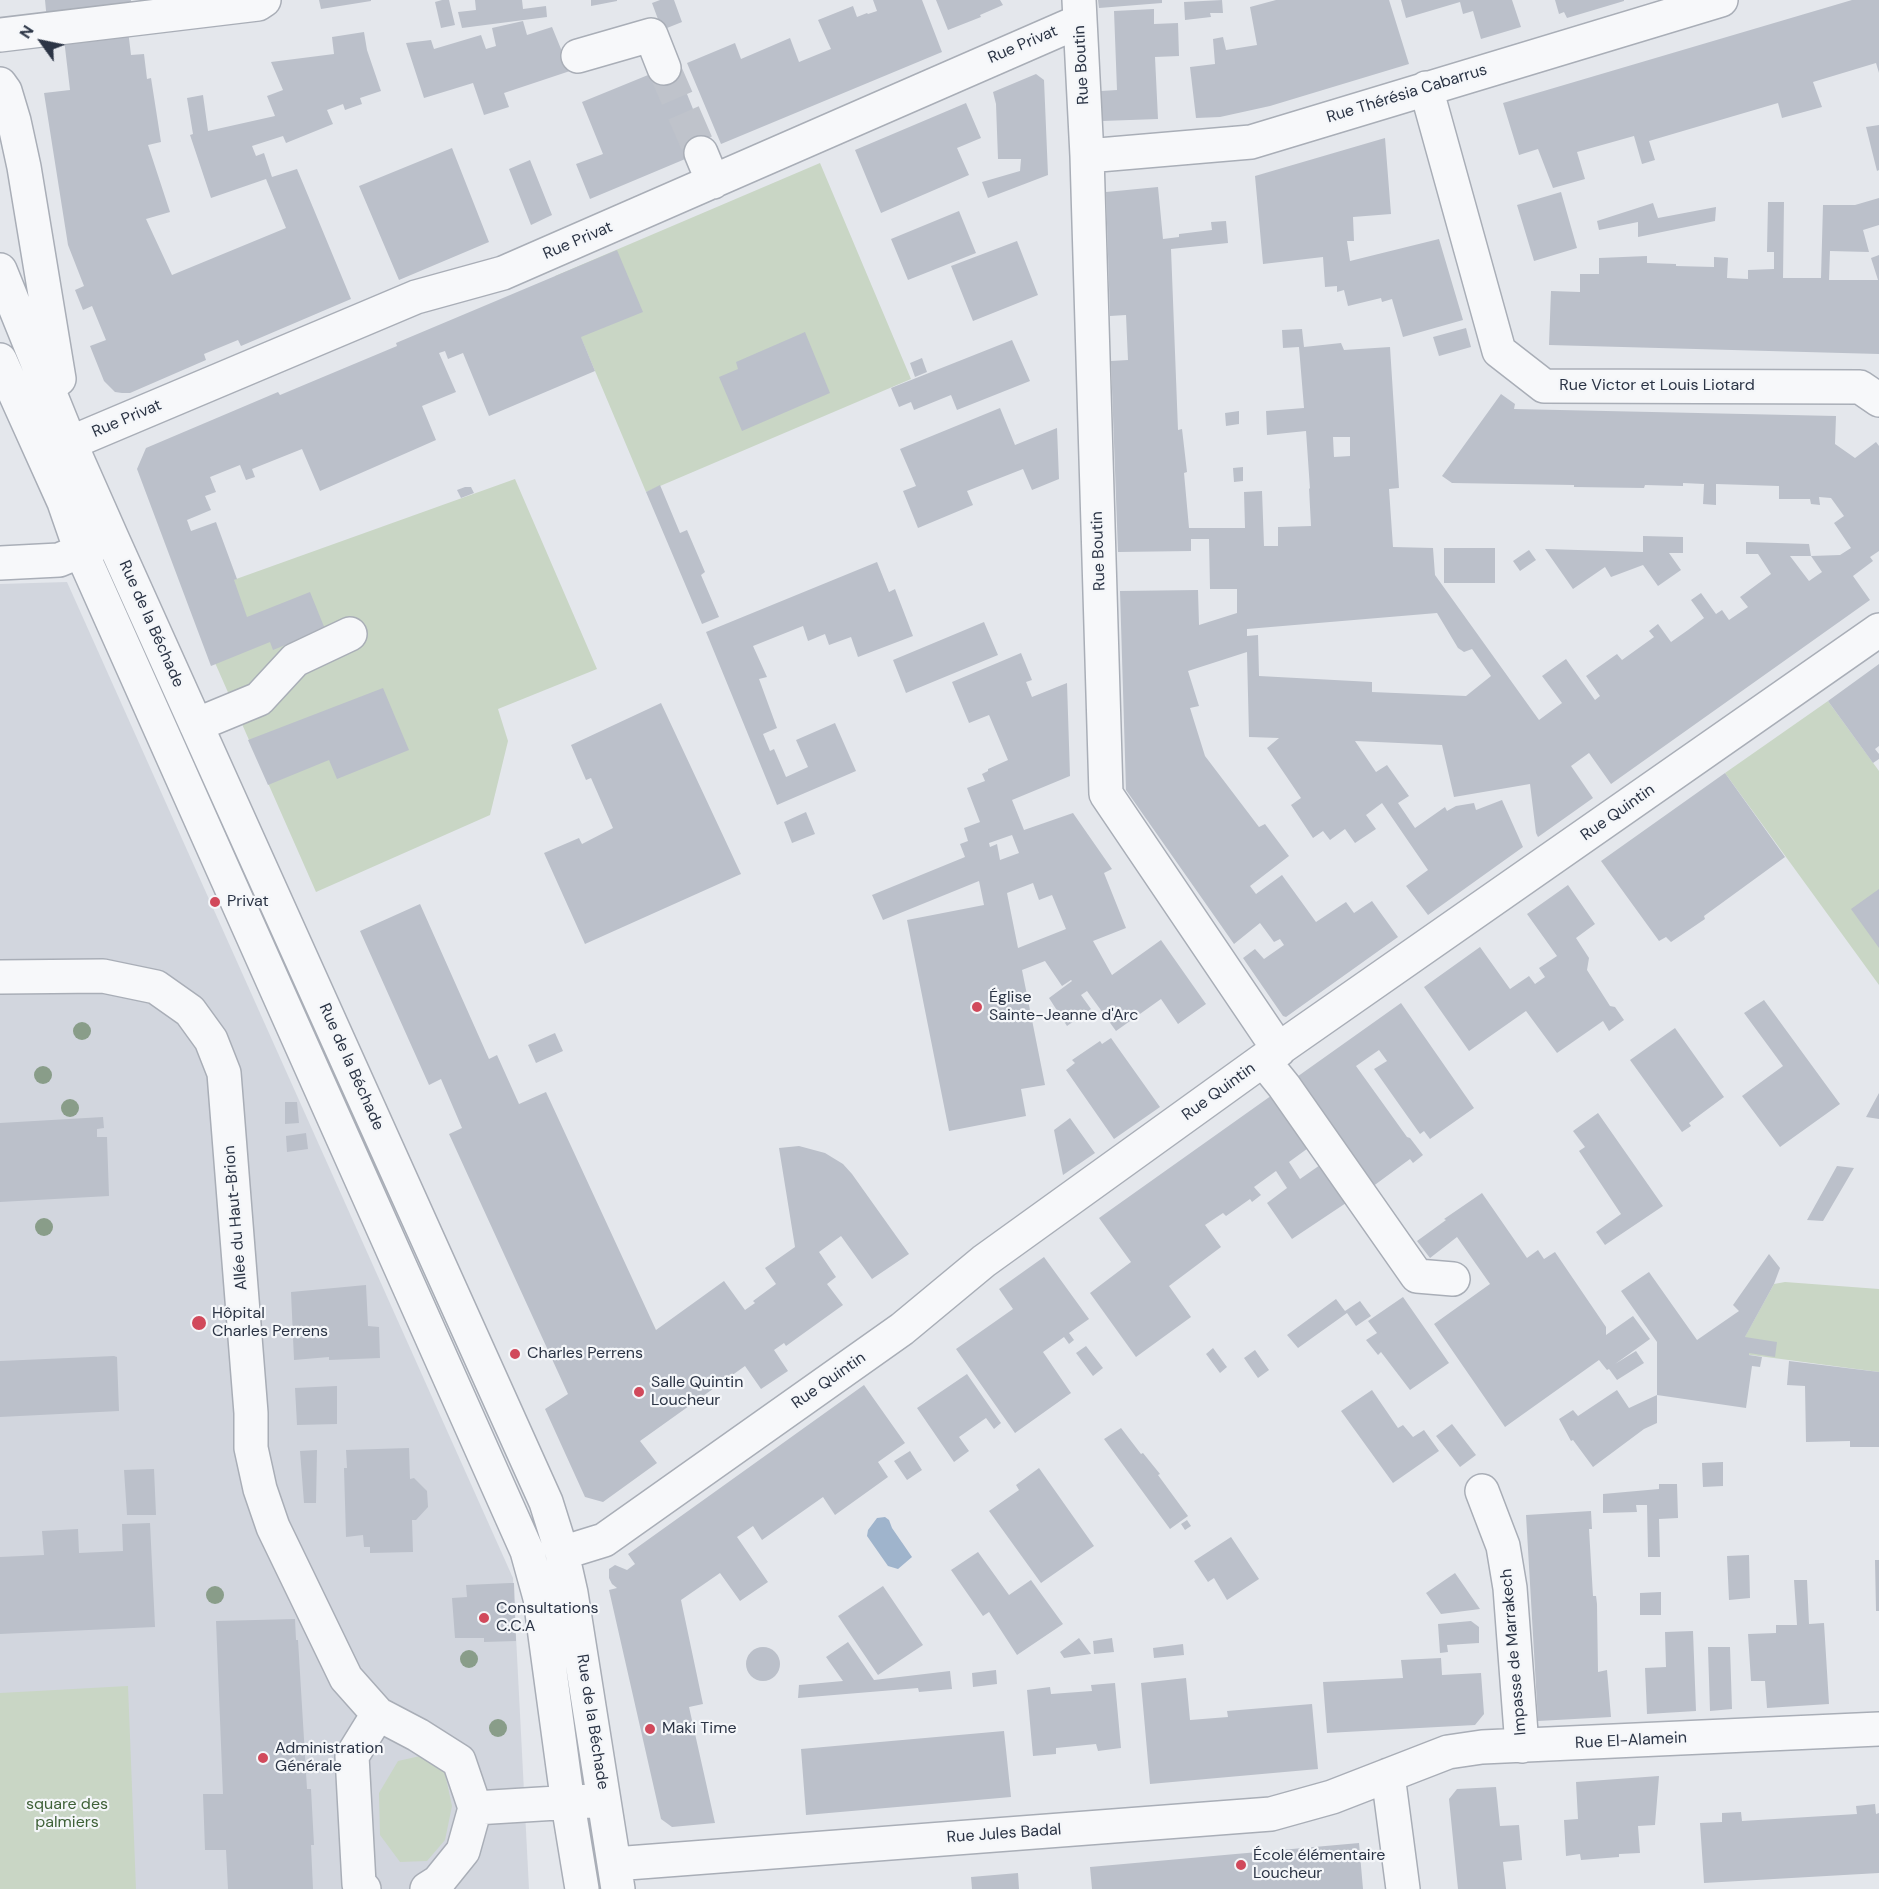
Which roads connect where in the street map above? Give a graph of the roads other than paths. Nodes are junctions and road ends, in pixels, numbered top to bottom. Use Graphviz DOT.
graph roads {
  1 [pos="264,0"];
  2 [pos="1721,0"];
  3 [pos="1079,10"];
  4 [pos="0,35"];
  5 [pos="578,56"];
  6 [pos="664,68"];
  7 [pos="0,84"];
  8 [pos="1426,88"];
  9 [pos="1087,156"];
  10 [pos="0,270"];
  11 [pos="0,360"];
  12 [pos="1879,400"];
  13 [pos="70,443"];
  14 [pos="64,502"];
  15 [pos="112,538"];
  16 [pos="81,551"];
  17 [pos="0,563"];
  18 [pos="1879,630"];
  19 [pos="350,634"];
  20 [pos="196,725"];
  21 [pos="0,977"];
  22 [pos="1271,1055"];
  23 [pos="1453,1279"];
  24 [pos="1482,1491"];
  25 [pos="562,1553"];
  26 [pos="378,1714"];
  27 [pos="1879,1729"];
  28 [pos="1522,1746"];
  29 [pos="1388,1775"];
  30 [pos="604,1800"];
  31 [pos="568,1804"];
  32 [pos="475,1808"];
  33 [pos="616,1876"];
  34 [pos="364,1889"];
  35 [pos="427,1889"];
  36 [pos="582,1889"];
  37 [pos="1403,1889"];
  1 -- 4 [label="street"];
  2 -- 8 [label="street, Rue Thérésia Cabarrus"];
  3 -- 9 [label="street, Rue Boutin"];
  3 -- 13 [label="street, Rue Privat"];
  5 -- 6 [label="street"];
  7 -- 13 [label="street"];
  8 -- 9 [label="street, Rue Thérésia Cabarrus"];
  8 -- 12 [label="street, Rue Victor et Louis Liotard"];
  9 -- 22 [label="street, Rue Boutin"];
  10 -- 13 [label="street, Rue de la Béchade"];
  11 -- 14 [label="street"];
  13 -- 14 [label="street"];
  13 -- 15 [label="street, Rue de la Béchade"];
  14 -- 16 [label="street"];
  15 -- 16 [label="street"];
  15 -- 20 [label="street, Rue de la Béchade"];
  16 -- 17 [label="street"];
  16 -- 31 [label="street"];
  18 -- 22 [label="street, Rue Quintin"];
  19 -- 20 [label="street"];
  20 -- 25 [label="street, Rue de la Béchade"];
  21 -- 26 [label="street, Allée du Haut-Brion"];
  22 -- 23 [label="street, Rue Boutin"];
  22 -- 25 [label="street, Rue Quintin"];
  24 -- 28 [label="street, Impasse de Marrakech"];
  25 -- 30 [label="street, Rue de la Béchade"];
  26 -- 32 [label="street, Allée du Haut-Brion"];
  26 -- 34 [label="street"];
  27 -- 28 [label="street, Rue El-Alamein"];
  28 -- 29 [label="street, Rue El-Alamein"];
  29 -- 33 [label="street, Rue Jules Badal"];
  29 -- 37 [label="street"];
  30 -- 31 [label="street"];
  30 -- 33 [label="street, Rue de la Béchade"];
  31 -- 32 [label="street"];
  31 -- 36 [label="street"];
  32 -- 35 [label="street"];
}
